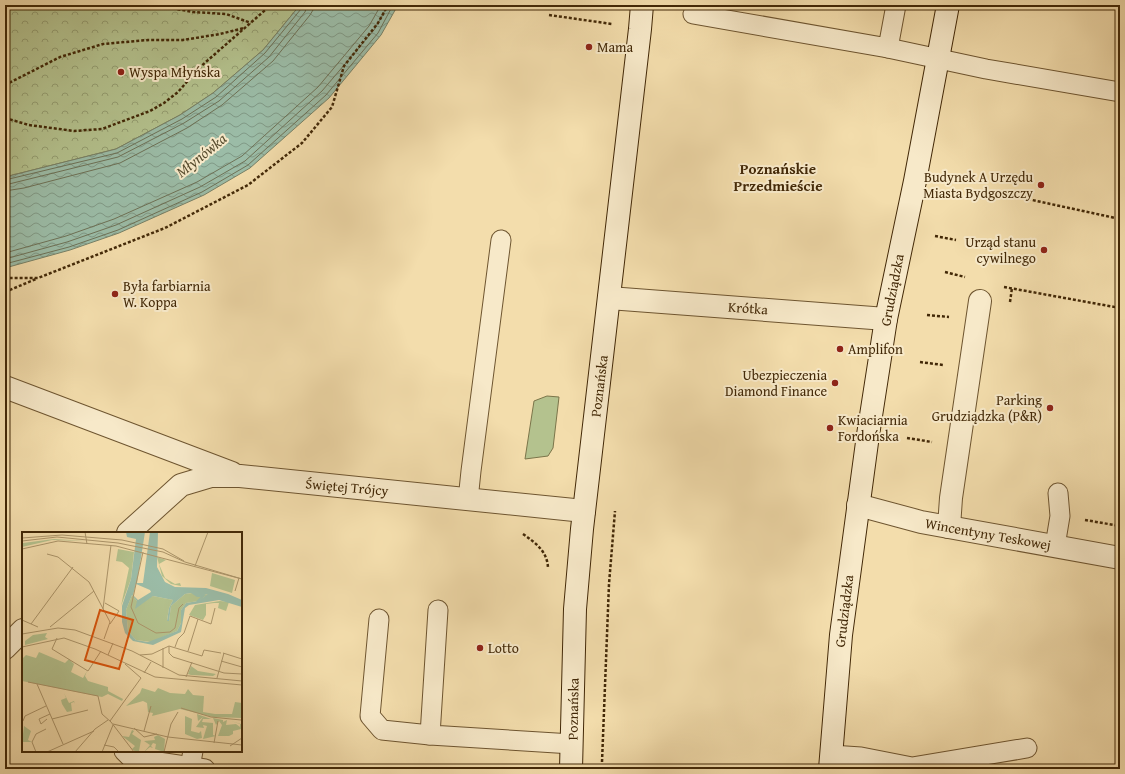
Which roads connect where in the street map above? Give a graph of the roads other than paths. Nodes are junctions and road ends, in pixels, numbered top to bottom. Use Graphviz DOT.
graph roads {
  1 [pos="642,5"];
  2 [pos="896,5"];
  3 [pos="948,5"];
  4 [pos="693,14"];
  5 [pos="888,48"];
  6 [pos="938,59"];
  7 [pos="1120,92"];
  8 [pos="501,240"];
  9 [pos="609,298"];
  10 [pos="980,301"];
  11 [pos="886,319"];
  12 [pos="5,387"];
  13 [pos="240,476"];
  14 [pos="1058,493"];
  15 [pos="468,500"];
  16 [pos="858,505"];
  17 [pos="584,511"];
  18 [pos="949,527"];
  19 [pos="129,532"];
  20 [pos="1055,546"];
  21 [pos="1120,558"];
  22 [pos="438,610"];
  23 [pos="379,619"];
  24 [pos="430,734"];
  25 [pos="572,744"];
  26 [pos="1027,748"];
  27 [pos="125,752"];
  28 [pos="196,762"];
  29 [pos="831,762"];
  30 [pos="571,769"];
  1 -- 9 [label="main road, Poznańska"];
  2 -- 5 [label="lane"];
  3 -- 6 [label="main road, Grudziądzka"];
  4 -- 5 [label="lane"];
  5 -- 6 [label="lane"];
  6 -- 7 [label="lane"];
  6 -- 11 [label="main road, Grudziądzka"];
  8 -- 15 [label="lane"];
  9 -- 11 [label="main road, Krótka"];
  9 -- 17 [label="main road, Poznańska"];
  10 -- 18 [label="main road"];
  11 -- 16 [label="main road, Grudziądzka"];
  12 -- 13 [label="main road"];
  13 -- 15 [label="main road, Świętej Trójcy"];
  13 -- 19 [label="main road, Świętej Trójcy"];
  14 -- 20 [label="lane"];
  15 -- 17 [label="main road, Świętej Trójcy"];
  16 -- 18 [label="main road, Wincentyny Teskowej"];
  16 -- 29 [label="main road, Grudziądzka"];
  17 -- 25 [label="main road, Poznańska"];
  18 -- 20 [label="main road, Wincentyny Teskowej"];
  20 -- 21 [label="main road, Wincentyny Teskowej"];
  22 -- 24 [label="lane"];
  23 -- 24 [label="lane"];
  24 -- 25 [label="lane"];
  25 -- 30 [label="main road, Poznańska"];
  26 -- 29 [label="lane"];
  27 -- 28 [label="lane"];
}
